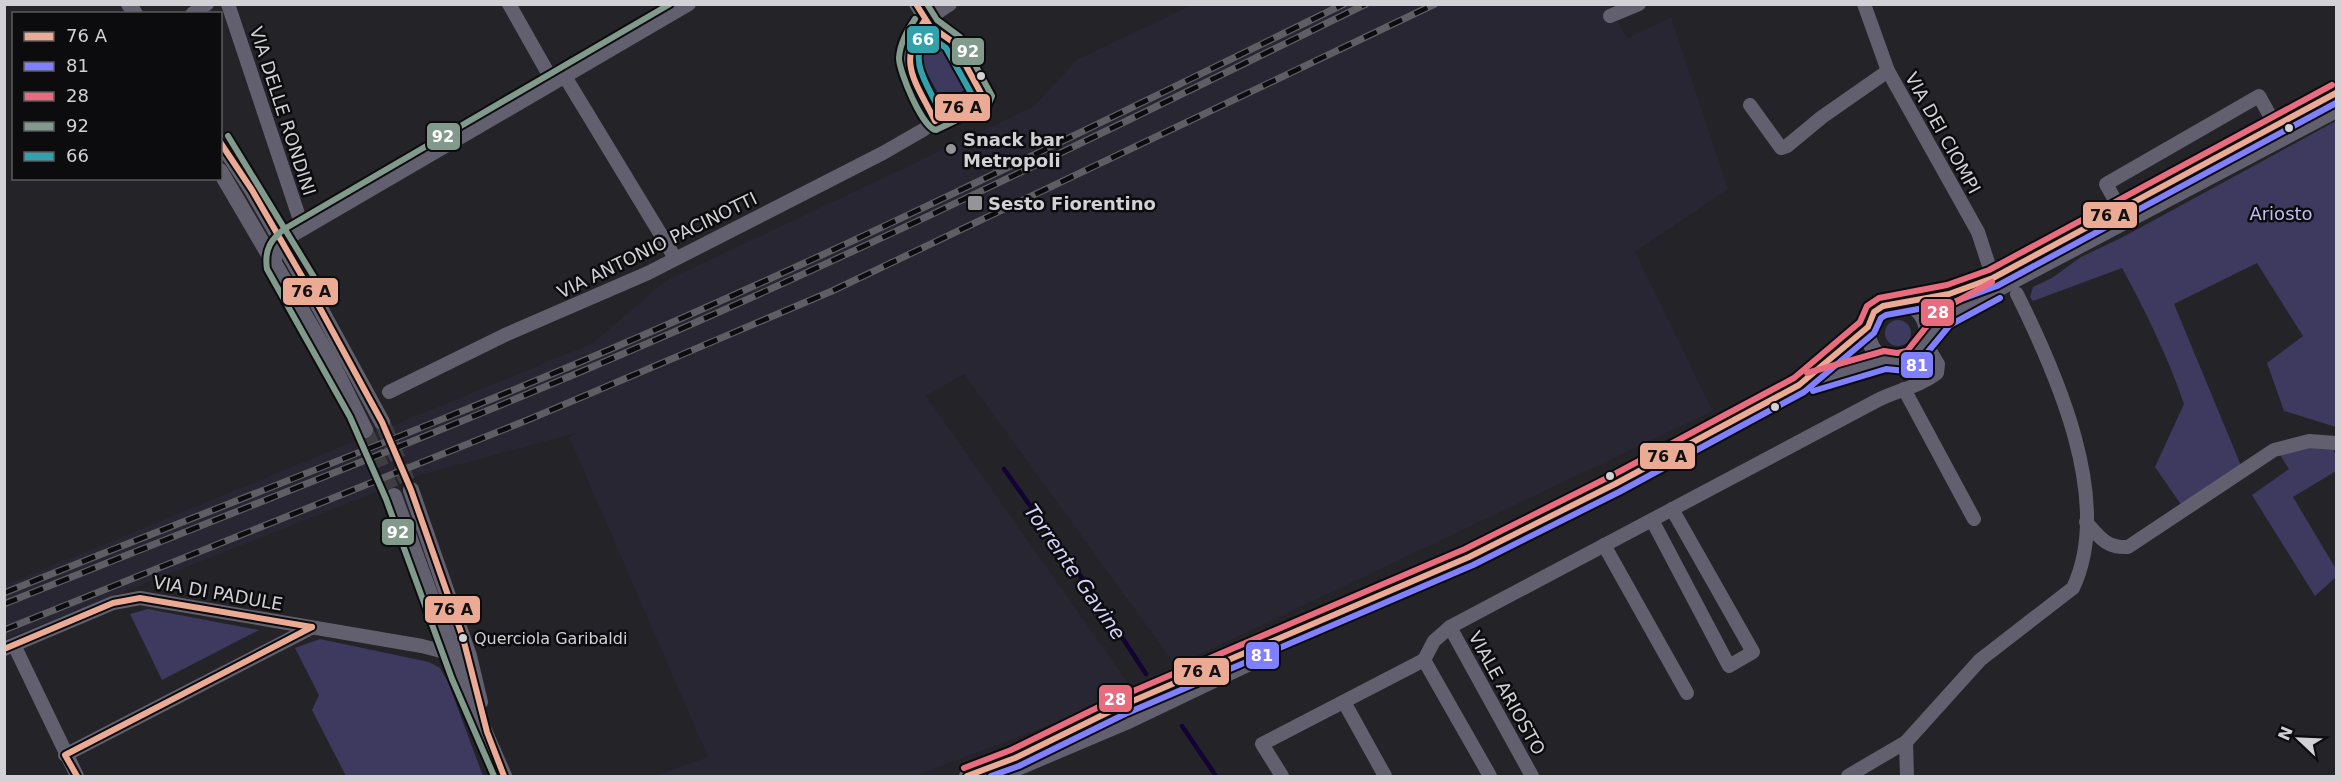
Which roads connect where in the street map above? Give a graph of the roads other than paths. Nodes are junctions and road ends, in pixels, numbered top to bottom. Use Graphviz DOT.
graph roads {
  1 [pos="228,4"];
  2 [pos="509,4"];
  3 [pos="689,4"];
  4 [pos="916,4"];
  5 [pos="950,4"];
  6 [pos="1639,4"];
  7 [pos="1864,4"];
  8 [pos="1610,16"];
  9 [pos="925,20"];
  10 [pos="1888,71"];
  11 [pos="558,78"];
  12 [pos="2337,93"];
  13 [pos="1750,105"];
  14 [pos="2337,110"];
  15 [pos="935,121"];
  16 [pos="2276,125"];
  17 [pos="222,144"];
  18 [pos="2257,150"];
  19 [pos="222,174"];
  20 [pos="2121,210"];
  21 [pos="303,228"];
  22 [pos="282,241"];
  23 [pos="675,258"];
  24 [pos="275,266"];
  25 [pos="1993,278"];
  26 [pos="2014,288"];
  27 [pos="1904,302"];
  28 [pos="1868,327"];
  29 [pos="1926,343"];
  30 [pos="1886,360"];
  31 [pos="1799,385"];
  32 [pos="1905,389"];
  33 [pos="389,393"];
  34 [pos="382,422"];
  35 [pos="365,430"];
  36 [pos="2336,444"];
  37 [pos="411,490"];
  38 [pos="394,496"];
  39 [pos="1672,509"];
  40 [pos="1974,519"];
  41 [pos="1652,520"];
  42 [pos="2086,522"];
  43 [pos="1604,545"];
  44 [pos="1362,605"];
  45 [pos="312,627"];
  46 [pos="1450,627"];
  47 [pos="444,633"];
  48 [pos="463,636"];
  49 [pos="397,643"];
  50 [pos="9,647"];
  51 [pos="1424,660"];
  52 [pos="455,661"];
  53 [pos="1687,693"];
  54 [pos="1344,702"];
  55 [pos="487,732"];
  56 [pos="1906,742"];
  57 [pos="65,755"];
  58 [pos="77,777"];
  59 [pos="504,777"];
  60 [pos="967,777"];
  61 [pos="998,777"];
  62 [pos="1282,777"];
  63 [pos="1385,777"];
  64 [pos="1490,777"];
  65 [pos="1532,777"];
  66 [pos="1848,777"];
  67 [pos="1907,777"];
  1 -- 21 [label="street, VIA DELLE RONDINI"];
  2 -- 11 [label="street"];
  3 -- 11 [label="street"];
  4 -- 9 [label="street"];
  5 -- 9 [label="street"];
  6 -- 8 [label="street"];
  7 -- 10 [label="street, VIA DEI CIOMPI"];
  9 -- 15 [label="street"];
  9 -- 15 [label="street, VIA ANTONIO PACINOTTI"];
  10 -- 13 [label="street"];
  10 -- 25 [label="street, VIA DEI CIOMPI"];
  11 -- 21 [label="street"];
  11 -- 23 [label="street"];
  12 -- 16 [label="street"];
  14 -- 18 [label="street"];
  15 -- 23 [label="street, VIA ANTONIO PACINOTTI"];
  16 -- 18 [label="street"];
  16 -- 20 [label="street"];
  16 -- 20 [label="street"];
  17 -- 22 [label="street"];
  18 -- 26 [label="street"];
  19 -- 24 [label="street"];
  20 -- 25 [label="street"];
  21 -- 22 [label="street"];
  22 -- 24 [label="street"];
  22 -- 34 [label="street"];
  23 -- 33 [label="street, VIA ANTONIO PACINOTTI"];
  24 -- 35 [label="street"];
  25 -- 27 [label="street"];
  26 -- 29 [label="street"];
  26 -- 42 [label="street"];
  27 -- 28 [label="street"];
  27 -- 29 [label="street"];
  28 -- 30 [label="street"];
  28 -- 31 [label="street"];
  29 -- 30 [label="street"];
  29 -- 32 [label="street"];
  30 -- 31 [label="street"];
  31 -- 44 [label="street"];
  32 -- 39 [label="street"];
  32 -- 40 [label="street"];
  36 -- 42 [label="street"];
  37 -- 48 [label="street"];
  38 -- 47 [label="street"];
  39 -- 41 [label="street"];
  39 -- 41 [label="street"];
  41 -- 43 [label="street"];
  42 -- 56 [label="street"];
  43 -- 46 [label="street"];
  43 -- 53 [label="street"];
  44 -- 60 [label="street"];
  44 -- 61 [label="street"];
  45 -- 49 [label="street, VIA DI PADULE"];
  45 -- 50 [label="street, VIA DI PADULE"];
  45 -- 57 [label="street"];
  46 -- 51 [label="street"];
  46 -- 65 [label="street, VIALE ARIOSTO"];
  47 -- 48 [label="street, VIA DI PADULE"];
  47 -- 49 [label="street, VIA DI PADULE"];
  47 -- 52 [label="street"];
  48 -- 55 [label="street"];
  49 -- 52 [label="street, VIA DI PADULE"];
  50 -- 57 [label="street"];
  51 -- 54 [label="street"];
  51 -- 64 [label="street"];
  52 -- 55 [label="street"];
  54 -- 62 [label="street"];
  54 -- 63 [label="street"];
  55 -- 59 [label="street"];
  56 -- 66 [label="street"];
  56 -- 67 [label="street"];
  57 -- 58 [label="street"];
}
